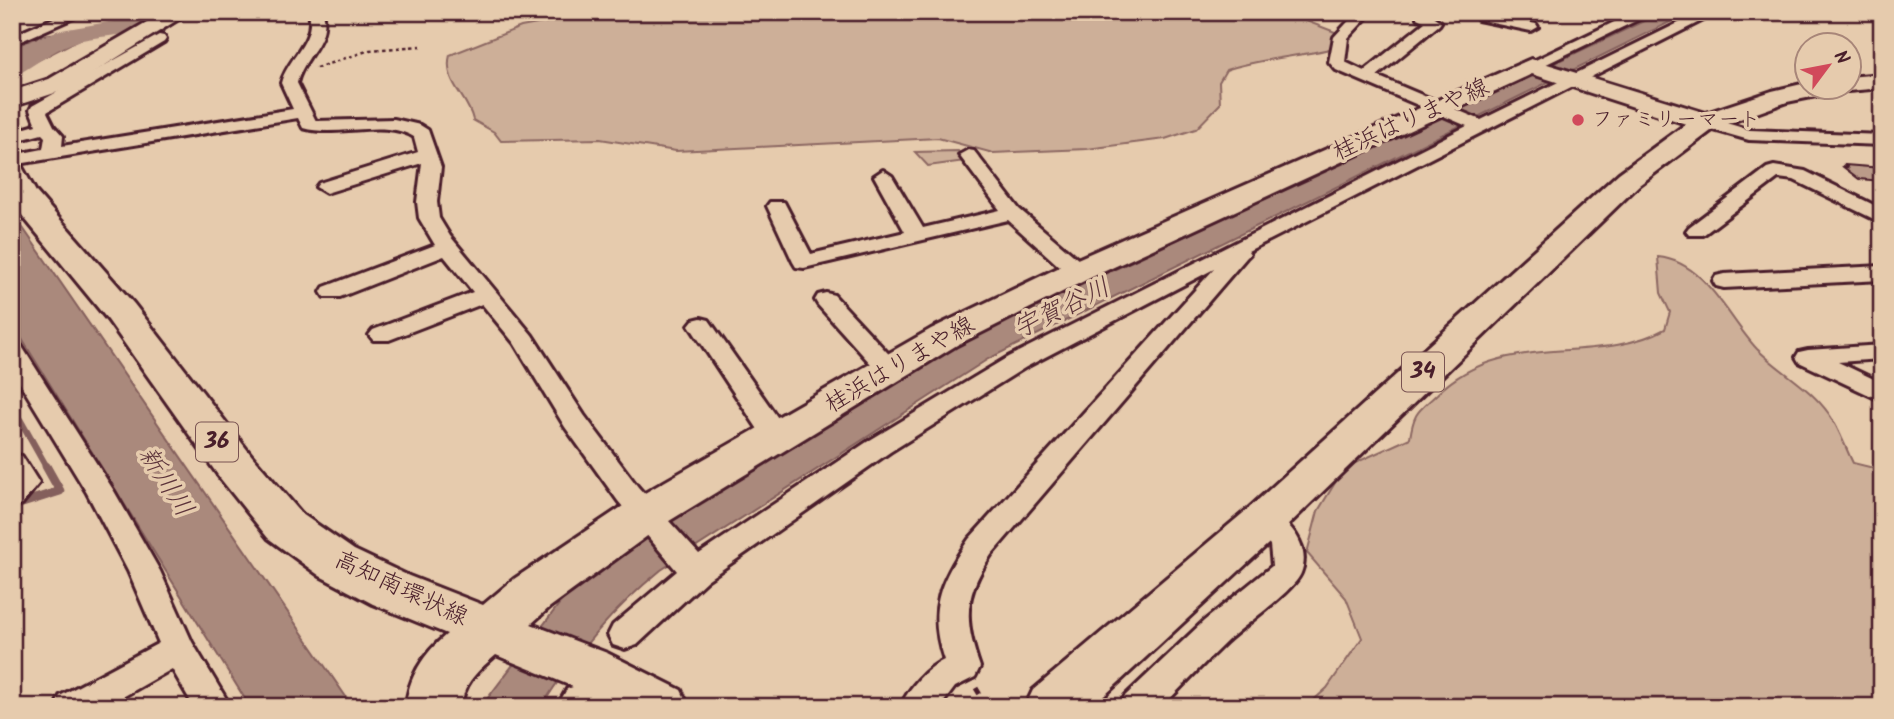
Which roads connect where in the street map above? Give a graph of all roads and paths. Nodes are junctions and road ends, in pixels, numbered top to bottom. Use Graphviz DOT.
graph roads {
  1 [pos="80,12"];
  2 [pos="180,12"];
  3 [pos="316,12"];
  4 [pos="1365,12"];
  5 [pos="1425,12"];
  6 [pos="1647,12"];
  7 [pos="1712,12"];
  8 [pos="1486,15"];
  9 [pos="1531,27"];
  10 [pos="1469,29"];
  11 [pos="159,39"];
  12 [pos="12,41"];
  13 [pos="421,46"];
  14 [pos="1536,67"];
  15 [pos="289,77"];
  16 [pos="1365,78"];
  17 [pos="1571,79"];
  18 [pos="1882,81"];
  19 [pos="1862,83"];
  20 [pos="1792,94"];
  21 [pos="12,99"];
  22 [pos="303,112"];
  23 [pos="1457,117"];
  24 [pos="1706,122"];
  25 [pos="46,128"];
  26 [pos="1882,130"];
  27 [pos="12,137"];
  28 [pos="1858,138"];
  29 [pos="1882,140"];
  30 [pos="51,153"];
  31 [pos="427,155"];
  32 [pos="968,155"];
  33 [pos="18,163"];
  34 [pos="883,176"];
  35 [pos="326,187"];
  36 [pos="777,206"];
  37 [pos="1012,213"];
  38 [pos="1882,217"];
  39 [pos="1696,231"];
  40 [pos="917,236"];
  41 [pos="1249,243"];
  42 [pos="449,247"];
  43 [pos="1078,271"];
  44 [pos="1882,274"];
  45 [pos="1724,281"];
  46 [pos="332,292"];
  47 [pos="487,294"];
  48 [pos="826,300"];
  49 [pos="701,325"];
  50 [pos="381,335"];
  51 [pos="12,350"];
  52 [pos="1882,352"];
  53 [pos="889,369"];
  54 [pos="1882,393"];
  55 [pos="776,437"];
  56 [pos="12,463"];
  57 [pos="12,497"];
  58 [pos="651,520"];
  59 [pos="1264,521"];
  60 [pos="693,567"];
  61 [pos="506,635"];
  62 [pos="178,649"];
  63 [pos="592,678"];
  64 [pos="73,707"];
  65 [pos="213,707"];
  66 [pos="434,707"];
  67 [pos="661,707"];
  68 [pos="918,707"];
  69 [pos="1054,707"];
  70 [pos="1138,707"];
  1 -- 12 [label="street"];
  2 -- 21 [label="main road"];
  3 -- 15 [label="street"];
  4 -- 16 [label="street"];
  5 -- 16 [label="street"];
  6 -- 14 [label="street"];
  7 -- 17 [label="street"];
  8 -- 9 [label="street"];
  8 -- 10 [label="street"];
  11 -- 25 [label="street"];
  13 -- 15 [label="path"];
  14 -- 17 [label="main road"];
  14 -- 23 [label="main road, 桂浜はりまや線"];
  15 -- 22 [label="street"];
  16 -- 23 [label="street"];
  17 -- 23 [label="street"];
  17 -- 24 [label="main road"];
  18 -- 19 [label="main road"];
  20 -- 24 [label="main road, 34"];
  22 -- 30 [label="street"];
  22 -- 31 [label="street"];
  23 -- 41 [label="street"];
  23 -- 43 [label="main road, 桂浜はりまや線"];
  24 -- 28 [label="street"];
  24 -- 59 [label="main road, 34"];
  25 -- 27 [label="street"];
  25 -- 30 [label="street"];
  26 -- 28 [label="street"];
  28 -- 29 [label="street"];
  30 -- 33 [label="street"];
  31 -- 35 [label="street"];
  31 -- 42 [label="street"];
  32 -- 37 [label="street"];
  33 -- 61 [label="main road, 高知南環状線 / 36"];
  34 -- 40 [label="street"];
  36 -- 40 [label="street"];
  37 -- 40 [label="street"];
  37 -- 43 [label="street"];
  38 -- 39 [label="street"];
  41 -- 60 [label="street"];
  41 -- 68 [label="street"];
  42 -- 46 [label="street"];
  42 -- 47 [label="street"];
  43 -- 53 [label="main road, 桂浜はりまや線"];
  44 -- 45 [label="street"];
  47 -- 50 [label="street"];
  47 -- 58 [label="street"];
  48 -- 53 [label="street"];
  49 -- 55 [label="street"];
  51 -- 62 [label="street"];
  52 -- 54 [label="street"];
  53 -- 55 [label="main road, 桂浜はりまや線"];
  55 -- 58 [label="main road, 桂浜はりまや線"];
  56 -- 57 [label="street"];
  58 -- 60 [label="street"];
  58 -- 61 [label="main road, 桂浜はりまや線"];
  59 -- 69 [label="main road, 34"];
  59 -- 70 [label="street"];
  60 -- 63 [label="street"];
  61 -- 63 [label="main road, 高知南環状線 / 36"];
  61 -- 66 [label="main road, 桂浜はりまや線"];
  62 -- 64 [label="street"];
  62 -- 65 [label="street"];
  63 -- 67 [label="main road, 高知南環状線 / 36"];
}
